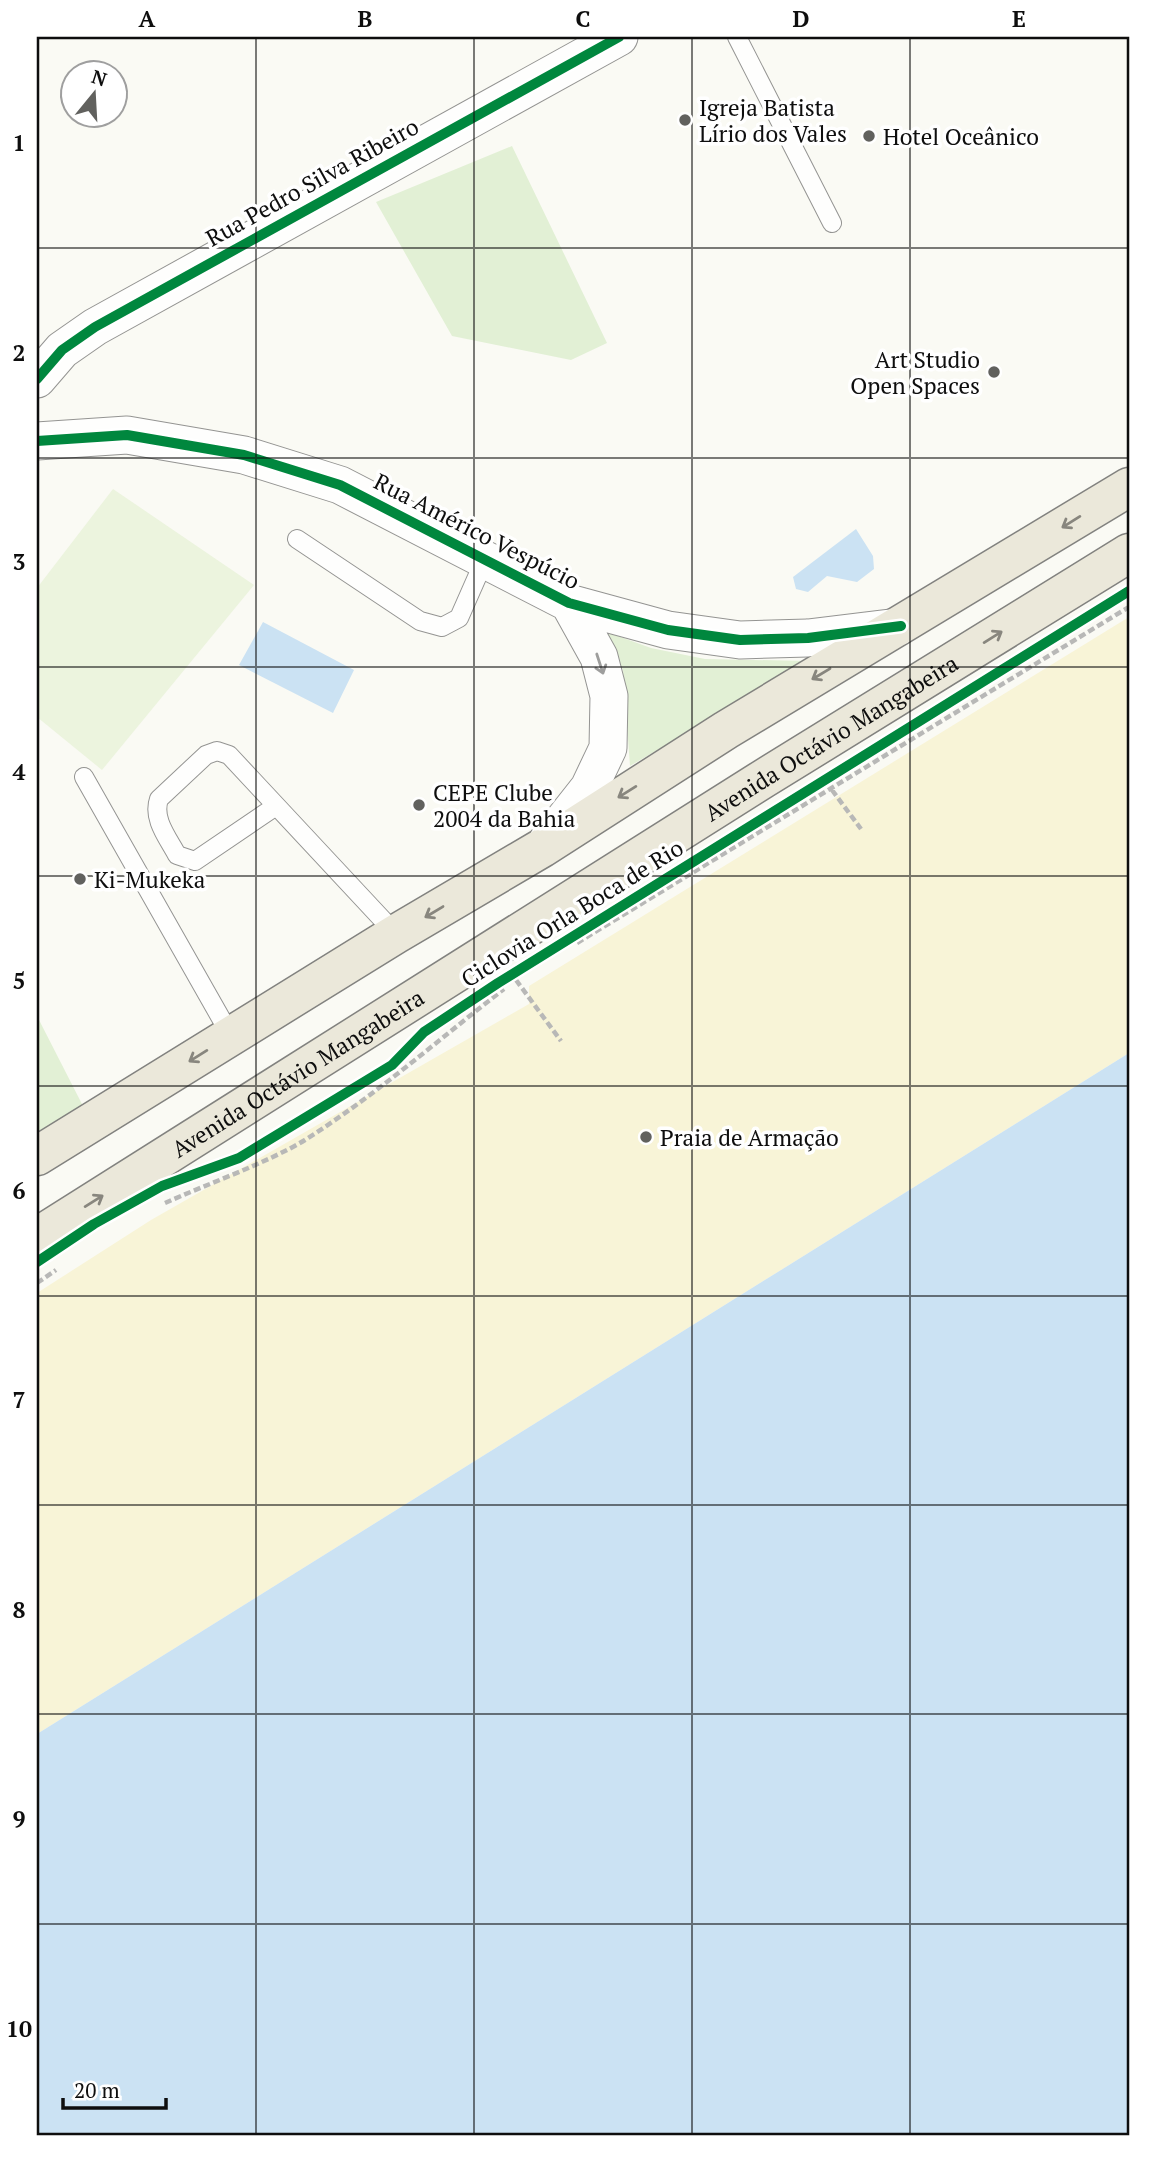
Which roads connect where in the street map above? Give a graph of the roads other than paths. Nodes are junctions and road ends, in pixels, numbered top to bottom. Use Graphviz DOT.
graph roads {
  1 [pos="619,37"];
  2 [pos="737,37"];
  3 [pos="832,223"];
  4 [pos="49,344"];
  5 [pos="37,379"];
  6 [pos="37,441"];
  7 [pos="1129,487"];
  8 [pos="297,538"];
  9 [pos="1129,553"];
  10 [pos="485,559"];
  11 [pos="569,603"];
  12 [pos="901,626"];
  13 [pos="84,777"];
  14 [pos="276,806"];
  15 [pos="542,848"];
  16 [pos="396,934"];
  17 [pos="231,1036"];
  18 [pos="37,1156"];
  19 [pos="37,1237"];
  1 -- 4 [label="street, Rua Pedro Silva Ribeiro"];
  2 -- 3 [label="lane"];
  4 -- 5 [label="street, Rua Pedro Silva Ribeiro"];
  6 -- 10 [label="street, Rua Américo Vespúcio"];
  7 -- 12 [label="main road, one-way"];
  8 -- 10 [label="lane"];
  19 -- 9 [label="main road, Avenida Octávio Mangabeira, one-way"];
  10 -- 11 [label="street, Rua Américo Vespúcio"];
  11 -- 12 [label="street, Rua Américo Vespúcio"];
  11 -- 15 [label="street, Rua Américo Vespúcio, one-way"];
  12 -- 15 [label="main road, one-way"];
  13 -- 17 [label="lane"];
  14 -- 14 [label="lane"];
  14 -- 16 [label="lane"];
  15 -- 16 [label="main road, one-way"];
  16 -- 17 [label="main road"];
  17 -- 18 [label="main road, one-way"];
}
